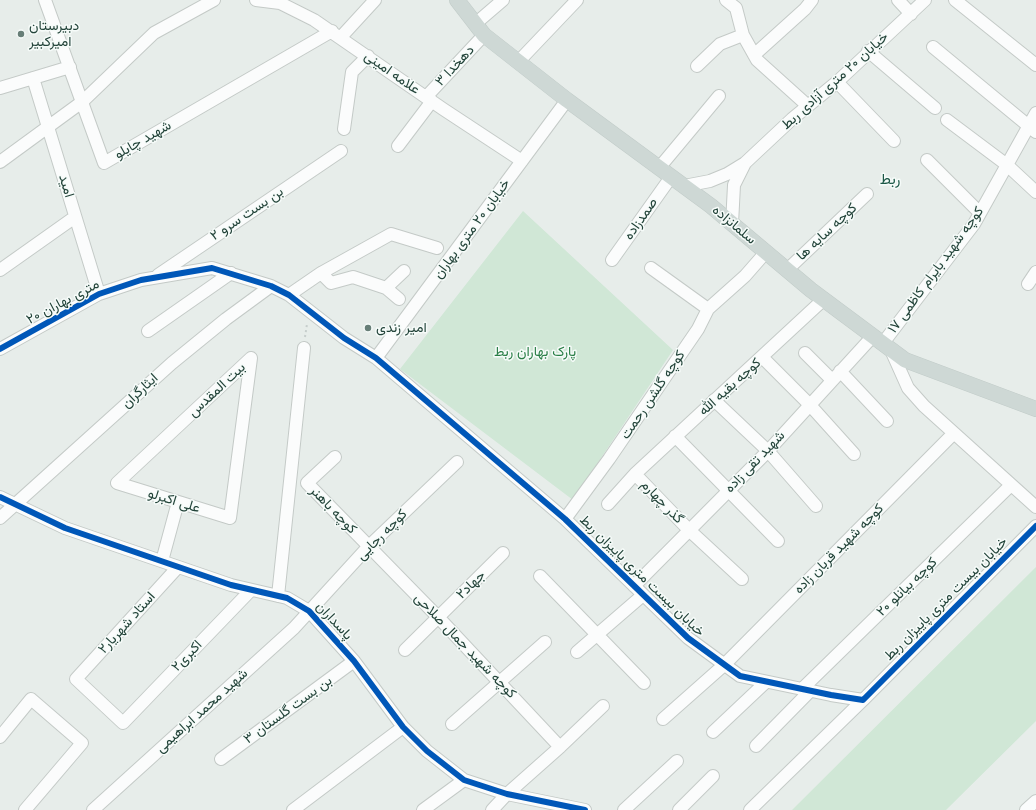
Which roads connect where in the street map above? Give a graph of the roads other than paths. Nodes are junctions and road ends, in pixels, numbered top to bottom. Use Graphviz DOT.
graph roads {
  1 [pos="214,0"];
  2 [pos="256,0"];
  3 [pos="375,0"];
  4 [pos="457,0"];
  5 [pos="503,0"];
  6 [pos="577,0"];
  7 [pos="726,0"];
  8 [pos="812,0"];
  9 [pos="898,0"];
  10 [pos="926,0"];
  11 [pos="956,0"];
  12 [pos="49,2"];
  13 [pos="281,2"];
  14 [pos="911,14"];
  15 [pos="480,29"];
  16 [pos="336,34"];
  17 [pos="744,35"];
  18 [pos="933,47"];
  19 [pos="868,51"];
  20 [pos="754,55"];
  21 [pos="368,56"];
  22 [pos="518,62"];
  23 [pos="1036,65"];
  24 [pos="697,66"];
  25 [pos="70,67"];
  26 [pos="33,78"];
  27 [pos="837,82"];
  28 [pos="0,88"];
  29 [pos="719,96"];
  30 [pos="429,99"];
  31 [pos="567,100"];
  32 [pos="82,102"];
  33 [pos="808,106"];
  34 [pos="934,108"];
  35 [pos="1036,113"];
  36 [pos="947,120"];
  37 [pos="47,126"];
  38 [pos="344,129"];
  39 [pos="1032,129"];
  40 [pos="894,141"];
  41 [pos="398,146"];
  42 [pos="340,151"];
  43 [pos="927,160"];
  44 [pos="522,161"];
  45 [pos="0,162"];
  46 [pos="745,163"];
  47 [pos="1007,166"];
  48 [pos="665,173"];
  49 [pos="684,186"];
  50 [pos="1036,192"];
  51 [pos="867,194"];
  52 [pos="980,213"];
  53 [pos="75,217"];
  54 [pos="732,224"];
  55 [pos="437,248"];
  56 [pos="766,252"];
  57 [pos="612,260"];
  58 [pos="651,268"];
  59 [pos="0,270"];
  60 [pos="787,270"];
  61 [pos="404,271"];
  62 [pos="321,272"];
  63 [pos="1036,272"];
  64 [pos="230,273"];
  65 [pos="153,278"];
  66 [pos="1028,284"];
  67 [pos="271,286"];
  68 [pos="386,288"];
  69 [pos="99,294"];
  70 [pos="289,295"];
  71 [pos="399,299"];
  72 [pos="824,300"];
  73 [pos="708,309"];
  74 [pos="148,331"];
  75 [pos="882,343"];
  76 [pos="304,348"];
  77 [pos="0,349"];
  78 [pos="805,353"];
  79 [pos="762,357"];
  80 [pos="376,358"];
  81 [pos="840,371"];
  82 [pos="832,380"];
  83 [pos="714,400"];
  84 [pos="809,404"];
  85 [pos="1035,407"];
  86 [pos="887,421"];
  87 [pos="954,433"];
  88 [pos="675,436"];
  89 [pos="768,451"];
  90 [pos="854,454"];
  91 [pos="335,457"];
  92 [pos="457,462"];
  93 [pos="635,474"];
  94 [pos="117,483"];
  95 [pos="1011,485"];
  96 [pos="728,491"];
  97 [pos="0,497"];
  98 [pos="178,502"];
  99 [pos="16,504"];
  100 [pos="608,504"];
  101 [pos="816,506"];
  102 [pos="1036,507"];
  103 [pos="0,518"];
  104 [pos="230,518"];
  105 [pos="565,519"];
  106 [pos="1036,526"];
  107 [pos="689,530"];
  108 [pos="778,541"];
  109 [pos="368,547"];
  110 [pos="503,553"];
  111 [pos="162,561"];
  112 [pos="178,567"];
  113 [pos="540,576"];
  114 [pos="742,579"];
  115 [pos="634,586"];
  116 [pos="251,590"];
  117 [pos="643,595"];
  118 [pos="278,596"];
  119 [pos="309,611"];
  120 [pos="438,616"];
  121 [pos="598,634"];
  122 [pos="545,642"];
  123 [pos="405,650"];
  124 [pos="577,652"];
  125 [pos="354,661"];
  126 [pos="724,665"];
  127 [pos="500,682"];
  128 [pos="766,682"];
  129 [pos="644,683"];
  130 [pos="806,690"];
  131 [pos="863,700"];
  132 [pos="603,706"];
  133 [pos="663,719"];
  134 [pos="122,723"];
  135 [pos="452,724"];
  136 [pos="403,727"];
  137 [pos="713,732"];
  138 [pos="0,737"];
  139 [pos="756,746"];
  140 [pos="560,747"];
  141 [pos="221,759"];
  142 [pos="677,762"];
  143 [pos="713,776"];
  144 [pos="464,780"];
  145 [pos="507,794"];
  146 [pos="25,810"];
  147 [pos="93,810"];
  148 [pos="293,810"];
  149 [pos="423,810"];
  150 [pos="492,810"];
  151 [pos="585,810"];
  152 [pos="624,810"];
  153 [pos="679,810"];
  154 [pos="750,810"];
  1 -- 32 [label="street"];
  2 -- 13 [label="street, علامه امینی"];
  3 -- 16 [label="street"];
  4 -- 15 [label="main road, سلمانزاده"];
  5 -- 15 [label="street, دهخدا ۳"];
  6 -- 22 [label="street"];
  7 -- 17 [label="street"];
  8 -- 20 [label="street"];
  9 -- 14 [label="street"];
  10 -- 14 [label="street, خیابان ۲۰ متری آزادی ربط"];
  11 -- 23 [label="street"];
  12 -- 25 [label="street, شهید چایلو"];
  13 -- 16 [label="street, علامه امینی"];
  14 -- 19 [label="street, خیابان ۲۰ متری آزادی ربط"];
  15 -- 22 [label="main road, سلمانزاده"];
  15 -- 30 [label="street, دهخدا ۳"];
  16 -- 21 [label="street, علامه امینی"];
  16 -- 32 [label="street, شهید چایلو"];
  17 -- 20 [label="street"];
  17 -- 24 [label="street"];
  18 -- 39 [label="street"];
  19 -- 27 [label="street, خیابان ۲۰ متری آزادی ربط"];
  19 -- 34 [label="street"];
  20 -- 33 [label="street"];
  21 -- 30 [label="street, علامه امینی"];
  21 -- 38 [label="street"];
  22 -- 31 [label="main road, سلمانزاده"];
  25 -- 26 [label="street"];
  25 -- 32 [label="street, شهید چایلو"];
  26 -- 28 [label="street"];
  26 -- 37 [label="street, امید"];
  27 -- 33 [label="street, خیابان ۲۰ متری آزادی ربط"];
  27 -- 40 [label="street"];
  29 -- 48 [label="street, صمدزاده"];
  30 -- 41 [label="street, دهخدا ۳"];
  30 -- 44 [label="street, علامه امینی"];
  31 -- 44 [label="street, خیابان ۲۰ متری بهاران"];
  31 -- 48 [label="main road, سلمانزاده"];
  32 -- 37 [label="street"];
  33 -- 46 [label="street, خیابان ۲۰ متری آزادی ربط"];
  35 -- 39 [label="street, کوچه شهید بایرام کاظمی ۱۷"];
  36 -- 47 [label="street"];
  37 -- 45 [label="street"];
  37 -- 53 [label="street, امید"];
  39 -- 47 [label="street, کوچه شهید بایرام کاظمی ۱۷"];
  42 -- 65 [label="street, بن بست سرو ۲"];
  43 -- 52 [label="street"];
  44 -- 80 [label="street, خیابان ۲۰ متری بهاران"];
  46 -- 49 [label="street"];
  46 -- 54 [label="street"];
  47 -- 50 [label="street"];
  47 -- 52 [label="street, کوچه شهید بایرام کاظمی ۱۷"];
  48 -- 49 [label="main road, سلمانزاده"];
  48 -- 57 [label="street, صمدزاده"];
  49 -- 54 [label="main road, سلمانزاده"];
  51 -- 60 [label="street, کوچه سایه ها"];
  52 -- 75 [label="street, کوچه شهید بایرام کاظمی ۱۷"];
  53 -- 59 [label="street"];
  53 -- 69 [label="street, امید"];
  54 -- 56 [label="main road, سلمانزاده"];
  55 -- 62 [label="street"];
  56 -- 60 [label="main road, سلمانزاده"];
  56 -- 73 [label="street, کوچه گلشن رحمت"];
  58 -- 73 [label="street"];
  60 -- 72 [label="main road, سلمانزاده"];
  61 -- 68 [label="street"];
  62 -- 68 [label="street"];
  62 -- 70 [label="street"];
  63 -- 66 [label="street"];
  64 -- 65 [label="street, ۲۰ متری بهاران"];
  64 -- 67 [label="street, ۲۰ متری بهاران"];
  64 -- 74 [label="street"];
  65 -- 69 [label="street, ۲۰ متری بهاران"];
  67 -- 70 [label="street, ۲۰ متری بهاران"];
  67 -- 99 [label="street, ایثارگران"];
  68 -- 71 [label="street"];
  69 -- 77 [label="street, ۲۰ متری بهاران"];
  70 -- 80 [label="street, ۲۰ متری بهاران"];
  72 -- 75 [label="main road, سلمانزاده"];
  72 -- 79 [label="street, کوچه بقیه الله"];
  73 -- 105 [label="street, کوچه گلشن رحمت"];
  75 -- 81 [label="street, شهید تقی زاده"];
  75 -- 85 [label="main road, سلمانزاده"];
  75 -- 87 [label="street"];
  76 -- 118 [label="street"];
  78 -- 82 [label="street"];
  79 -- 83 [label="street, کوچه بقیه الله"];
  79 -- 84 [label="street"];
  80 -- 105 [label="street, خیابان بیست متری پاییزان ربط"];
  81 -- 82 [label="street, شهید تقی زاده"];
  81 -- 86 [label="street"];
  82 -- 84 [label="street, شهید تقی زاده"];
  83 -- 88 [label="street, کوچه بقیه الله"];
  83 -- 89 [label="street"];
  84 -- 89 [label="street, شهید تقی زاده"];
  84 -- 90 [label="street"];
  87 -- 95 [label="street"];
  87 -- 126 [label="street, کوچه شهید قربان زاده"];
  88 -- 93 [label="street, کوچه بقیه الله"];
  88 -- 96 [label="street"];
  89 -- 96 [label="street, شهید تقی زاده"];
  89 -- 101 [label="street"];
  91 -- 109 [label="street, کوچه باهنر"];
  92 -- 109 [label="street, کوچه رجایی"];
  93 -- 100 [label="street, کوچه بقیه الله"];
  93 -- 107 [label="street, گذر چهارم"];
  94 -- 98 [label="street, علی اکبرلو"];
  94 -- 104 [label="street, بیت المقدس"];
  95 -- 102 [label="street"];
  95 -- 130 [label="street, کوچه بیانلو ۲۰"];
  96 -- 107 [label="street, شهید تقی زاده"];
  96 -- 108 [label="street"];
  97 -- 99 [label="street, پاسداران"];
  98 -- 104 [label="street, علی اکبرلو"];
  98 -- 111 [label="street"];
  99 -- 103 [label="street, ایثارگران"];
  99 -- 111 [label="street, پاسداران"];
  105 -- 115 [label="street, خیابان بیست متری پاییزان ربط"];
  106 -- 131 [label="street, خیابان بیست متری پاییزان ربط"];
  107 -- 114 [label="street, گذر چهارم"];
  107 -- 115 [label="street, شهید تقی زاده"];
  109 -- 119 [label="street, کوچه رجایی"];
  109 -- 120 [label="street, کوچه شهید جمال صلاحی"];
  110 -- 120 [label="street, جهاد۲"];
  111 -- 112 [label="street, پاسداران"];
  112 -- 116 [label="street, پاسداران"];
  112 -- 134 [label="street, استاد شهریار۲"];
  113 -- 121 [label="street"];
  115 -- 117 [label="street, خیابان بیست متری پاییزان ربط"];
  116 -- 118 [label="street, پاسداران"];
  116 -- 134 [label="street, اکبری۲"];
  117 -- 121 [label="street"];
  117 -- 126 [label="street, خیابان بیست متری پاییزان ربط"];
  118 -- 119 [label="street, پاسداران"];
  119 -- 125 [label="street, پاسداران"];
  119 -- 147 [label="street, شهید محمد ابراهیمی"];
  120 -- 123 [label="street, جهاد۲"];
  120 -- 127 [label="street, کوچه شهید جمال صلاحی"];
  121 -- 124 [label="street"];
  121 -- 129 [label="street"];
  122 -- 127 [label="street"];
  125 -- 136 [label="street, پاسداران"];
  125 -- 141 [label="street, بن بست گلستان ۳"];
  126 -- 128 [label="street, خیابان بیست متری پاییزان ربط"];
  126 -- 133 [label="street, کوچه شهید قربان زاده"];
  127 -- 135 [label="street"];
  127 -- 140 [label="street, کوچه شهید جمال صلاحی"];
  128 -- 130 [label="street, خیابان بیست متری پاییزان ربط"];
  128 -- 137 [label="street"];
  130 -- 131 [label="street, خیابان بیست متری پاییزان ربط"];
  130 -- 139 [label="street, کوچه بیانلو ۲۰"];
  131 -- 154 [label="street"];
  132 -- 140 [label="street"];
  136 -- 144 [label="street, پاسداران"];
  136 -- 148 [label="street"];
  138 -- 146 [label="street"];
  140 -- 145 [label="street"];
  142 -- 152 [label="street"];
  143 -- 153 [label="street"];
  144 -- 145 [label="street, پاسداران"];
  144 -- 149 [label="street"];
  145 -- 150 [label="street"];
  145 -- 151 [label="street, پاسداران"];
}
